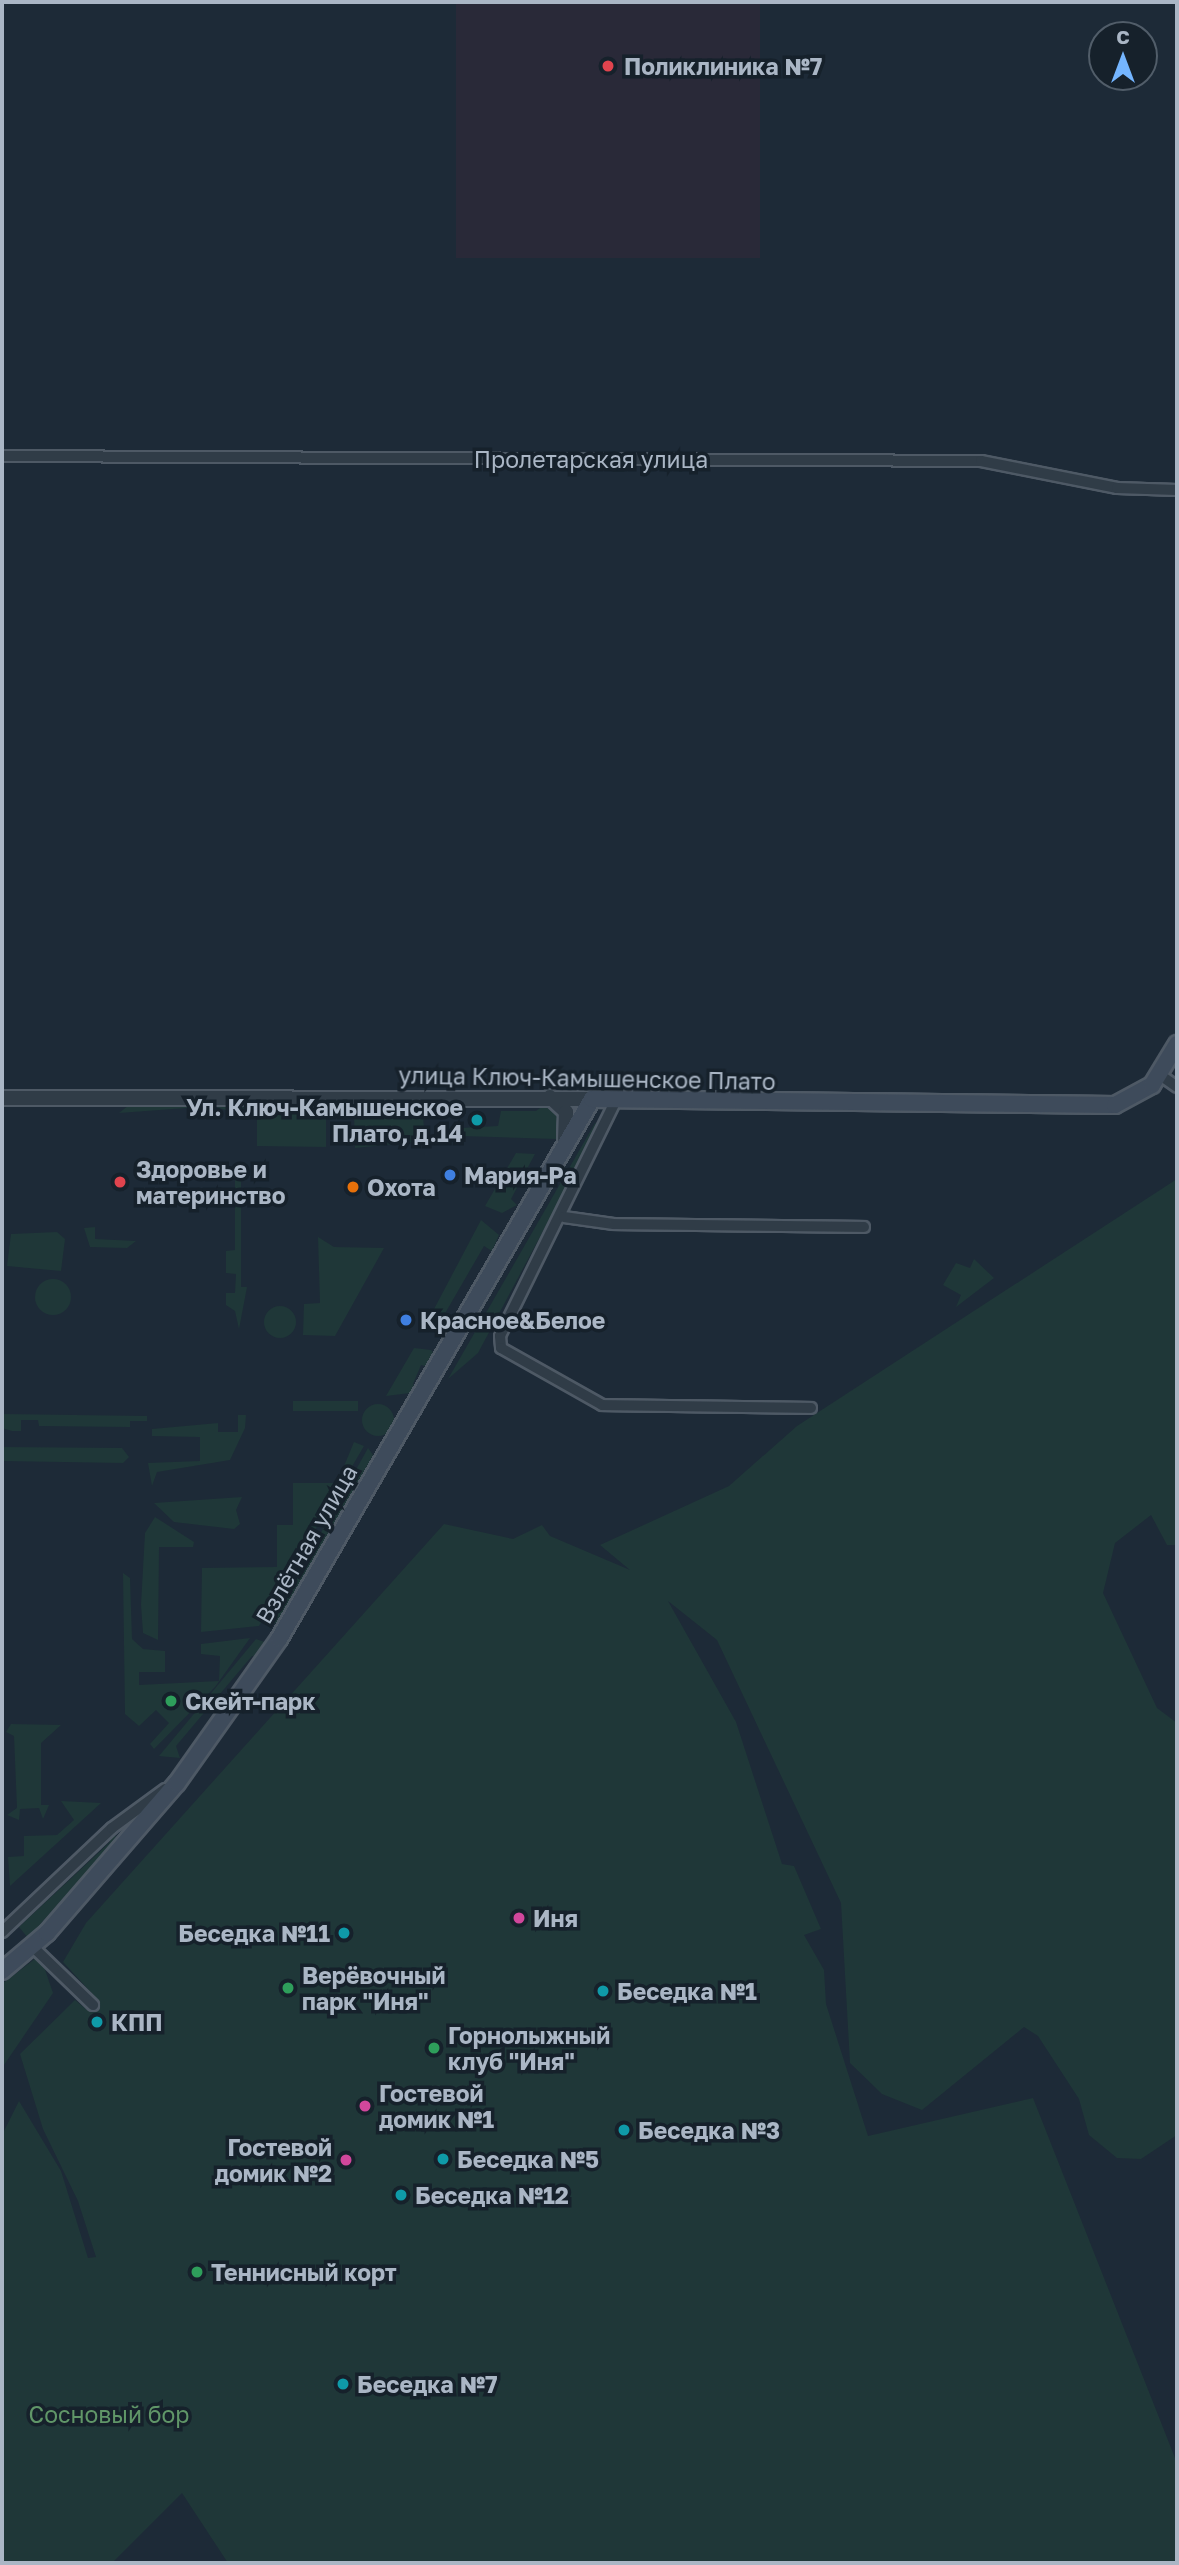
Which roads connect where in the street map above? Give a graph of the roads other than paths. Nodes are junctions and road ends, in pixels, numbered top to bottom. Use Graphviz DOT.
graph roads {
  1 [pos="2,456"];
  2 [pos="1177,490"];
  3 [pos="1177,1044"];
  4 [pos="1160,1075"];
  5 [pos="1177,1087"];
  6 [pos="549,1097"];
  7 [pos="2,1098"];
  8 [pos="617,1098"];
  9 [pos="592,1099"];
  10 [pos="565,1139"];
  11 [pos="564,1217"];
  12 [pos="864,1227"];
  13 [pos="811,1408"];
  14 [pos="177,1783"];
  15 [pos="2,1932"];
  16 [pos="32,1946"];
  17 [pos="2,1971"];
  18 [pos="93,2005"];
  1 -- 2 [label="street, Пролетарская улица"];
  3 -- 4 [label="main road, улица Ключ-Камышенское Плато"];
  4 -- 5 [label="street"];
  4 -- 8 [label="main road, улица Ключ-Камышенское Плато"];
  6 -- 7 [label="street, улица Ключ-Камышенское Плато"];
  6 -- 9 [label="street, улица Ключ-Камышенское Плато"];
  6 -- 10 [label="street"];
  8 -- 9 [label="main road, улица Ключ-Камышенское Плато"];
  8 -- 11 [label="street"];
  9 -- 10 [label="main road, Взлётная улица"];
  10 -- 14 [label="main road, Взлётная улица"];
  11 -- 12 [label="street"];
  11 -- 13 [label="street"];
  14 -- 15 [label="street"];
  14 -- 16 [label="main road, Взлётная улица"];
  16 -- 17 [label="main road, Взлётная улица"];
  16 -- 18 [label="street"];
}
